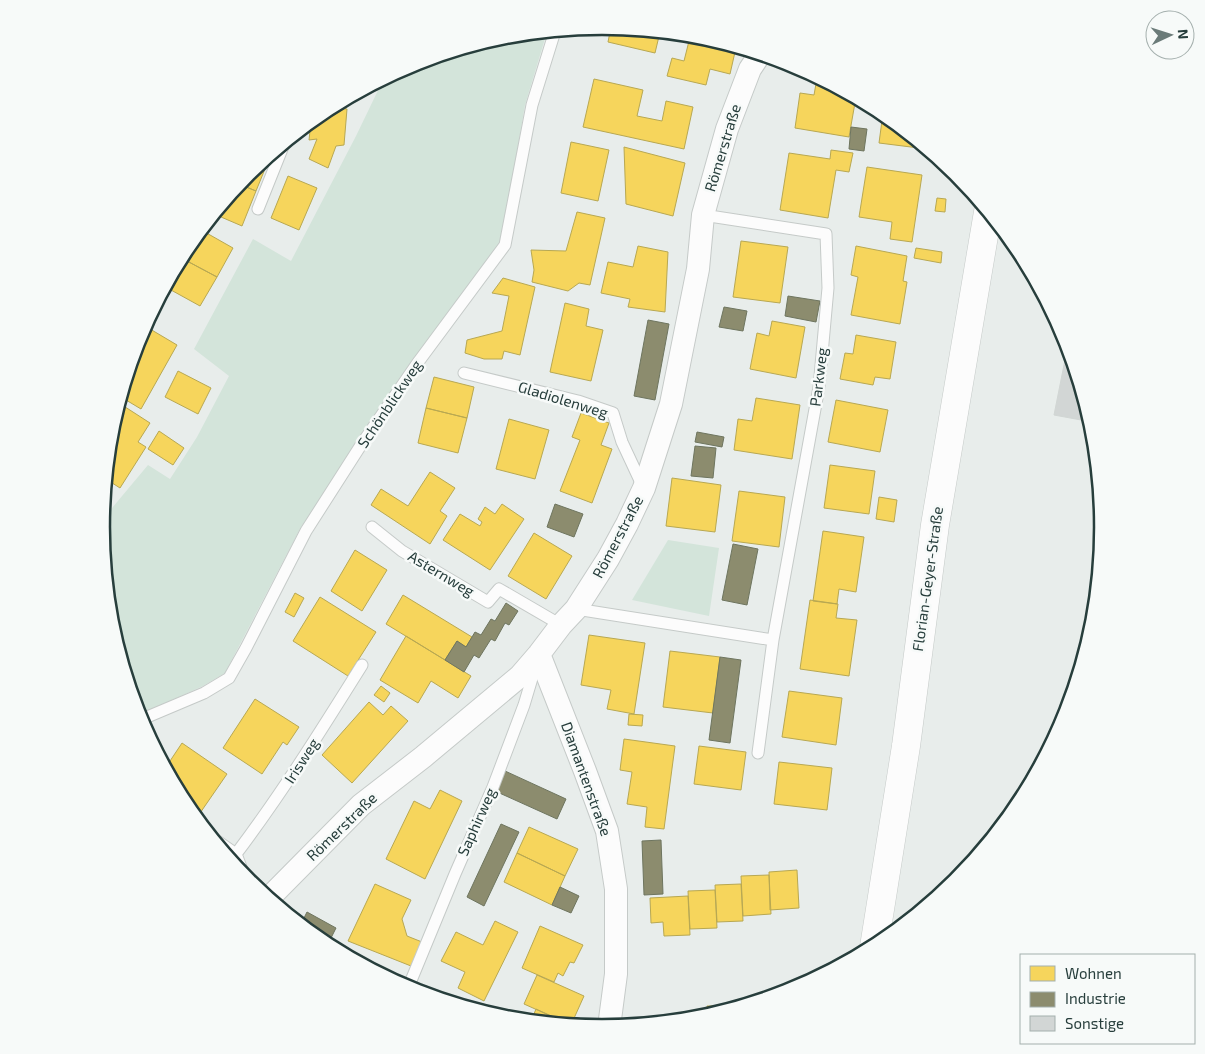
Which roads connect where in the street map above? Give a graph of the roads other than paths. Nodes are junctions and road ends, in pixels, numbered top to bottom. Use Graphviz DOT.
graph roads {
  1 [pos="553,38"];
  2 [pos="756,60"];
  3 [pos="279,156"];
  4 [pos="258,209"];
  5 [pos="703,215"];
  6 [pos="987,220"];
  7 [pos="464,373"];
  8 [pos="644,488"];
  9 [pos="372,527"];
  10 [pos="576,609"];
  11 [pos="561,625"];
  12 [pos="773,640"];
  13 [pos="539,654"];
  14 [pos="362,665"];
  15 [pos="149,716"];
  16 [pos="758,753"];
  17 [pos="236,854"];
  18 [pos="274,894"];
  19 [pos="876,936"];
  20 [pos="411,981"];
  21 [pos="610,1019"];
  1 -- 15 [label="lane, Schönblickweg"];
  2 -- 5 [label="street, Römerstraße"];
  3 -- 4 [label="lane"];
  5 -- 8 [label="street, Römerstraße"];
  5 -- 12 [label="lane, Parkweg"];
  6 -- 19 [label="street, Florian-Geyer-Straße"];
  7 -- 8 [label="lane, Gladiolenweg"];
  8 -- 10 [label="street, Römerstraße"];
  9 -- 11 [label="lane, Asternweg"];
  10 -- 11 [label="street, Römerstraße"];
  10 -- 12 [label="lane"];
  11 -- 13 [label="street, Römerstraße"];
  12 -- 16 [label="lane, Parkweg"];
  13 -- 18 [label="street, Römerstraße"];
  13 -- 20 [label="lane, Saphirweg"];
  13 -- 21 [label="street, Diamantenstraße"];
  14 -- 17 [label="lane, Irisweg"];
}
